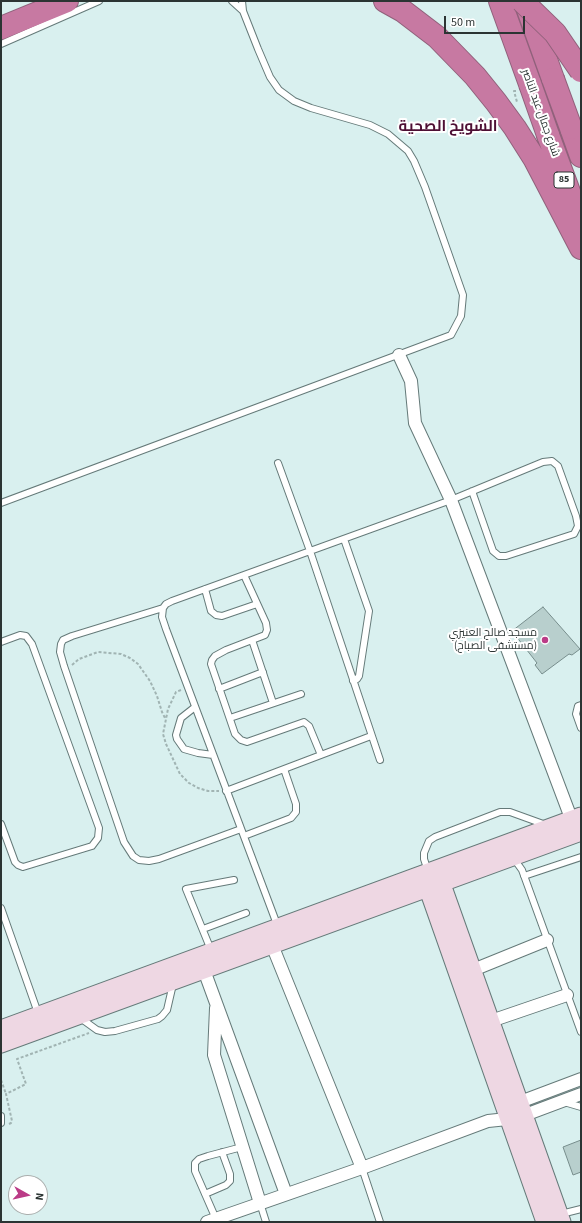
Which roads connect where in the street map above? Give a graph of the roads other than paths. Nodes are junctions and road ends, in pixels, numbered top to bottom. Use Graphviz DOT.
graph roads {
  1 [pos="67,1"];
  2 [pos="99,1"];
  3 [pos="232,1"];
  4 [pos="242,1"];
  5 [pos="384,1"];
  6 [pos="495,1"];
  7 [pos="500,1"];
  8 [pos="523,1"];
  9 [pos="535,1"];
  10 [pos="243,11"];
  11 [pos="1,28"];
  12 [pos="1,44"];
  13 [pos="581,71"];
  14 [pos="581,126"];
  15 [pos="581,156"];
  16 [pos="581,226"];
  17 [pos="581,238"];
  18 [pos="581,248"];
  19 [pos="399,354"];
  20 [pos="278,463"];
  21 [pos="472,491"];
  22 [pos="451,500"];
  23 [pos="1,503"];
  24 [pos="344,539"];
  25 [pos="310,551"];
  26 [pos="244,575"];
  27 [pos="205,589"];
  28 [pos="257,604"];
  29 [pos="162,608"];
  30 [pos="252,640"];
  31 [pos="1,642"];
  32 [pos="263,672"];
  33 [pos="353,681"];
  34 [pos="219,689"];
  35 [pos="300,694"];
  36 [pos="273,703"];
  37 [pos="581,705"];
  38 [pos="195,707"];
  39 [pos="230,718"];
  40 [pos="581,728"];
  41 [pos="371,736"];
  42 [pos="213,755"];
  43 [pos="321,755"];
  44 [pos="380,760"];
  45 [pos="284,769"];
  46 [pos="226,791"];
  47 [pos="1,824"];
  48 [pos="578,825"];
  49 [pos="241,829"];
  50 [pos="546,834"];
  51 [pos="244,836"];
  52 [pos="581,857"];
  53 [pos="508,859"];
  54 [pos="524,876"];
  55 [pos="432,877"];
  56 [pos="234,880"];
  57 [pos="1,908"];
  58 [pos="246,913"];
  59 [pos="203,930"];
  60 [pos="278,938"];
  61 [pos="547,940"];
  62 [pos="205,959"];
  63 [pos="473,970"];
  64 [pos="173,982"];
  65 [pos="567,995"];
  66 [pos="216,1003"];
  67 [pos="38,1015"];
  68 [pos="78,1016"];
  69 [pos="490,1021"];
  70 [pos="1,1029"];
  71 [pos="581,1032"];
  72 [pos="1,1044"];
  73 [pos="581,1079"];
  74 [pos="581,1094"];
  75 [pos="562,1101"];
  76 [pos="581,1107"];
  77 [pos="515,1112"];
  78 [pos="1,1116"];
  79 [pos="4,1124"];
  80 [pos="242,1147"];
  81 [pos="222,1152"];
  82 [pos="362,1168"];
  83 [pos="205,1194"];
  84 [pos="286,1194"];
  85 [pos="260,1203"];
  86 [pos="581,1209"];
  87 [pos="211,1220"];
  88 [pos="555,1220"];
  89 [pos="266,1222"];
  90 [pos="380,1222"];
  1 -- 11 [label="highway"];
  2 -- 12 [label="lane"];
  3 -- 10 [label="lane"];
  4 -- 10 [label="lane"];
  5 -- 18 [label="highway"];
  6 -- 17 [label="street"];
  7 -- 16 [label="highway, شارع جمال عبد الناصر / 85, bridge"];
  8 -- 13 [label="highway, bridge"];
  8 -- 15 [label="highway, bridge"];
  9 -- 14 [label="street"];
  10 -- 19 [label="lane"];
  19 -- 22 [label="street"];
  19 -- 23 [label="lane"];
  20 -- 25 [label="lane"];
  21 -- 21 [label="lane"];
  21 -- 22 [label="lane"];
  22 -- 24 [label="lane"];
  22 -- 48 [label="street"];
  24 -- 25 [label="lane"];
  24 -- 33 [label="lane"];
  25 -- 26 [label="lane"];
  25 -- 33 [label="lane"];
  26 -- 27 [label="lane"];
  26 -- 28 [label="lane"];
  27 -- 28 [label="lane"];
  27 -- 29 [label="lane"];
  28 -- 30 [label="lane"];
  29 -- 38 [label="lane"];
  29 -- 49 [label="lane"];
  30 -- 32 [label="lane"];
  30 -- 34 [label="lane"];
  31 -- 47 [label="lane"];
  32 -- 34 [label="lane"];
  32 -- 36 [label="lane"];
  33 -- 41 [label="lane"];
  34 -- 39 [label="lane"];
  35 -- 36 [label="lane"];
  36 -- 39 [label="lane"];
  37 -- 40 [label="lane"];
  38 -- 42 [label="lane"];
  38 -- 42 [label="lane"];
  39 -- 43 [label="lane"];
  41 -- 43 [label="lane"];
  41 -- 44 [label="lane"];
  42 -- 46 [label="lane"];
  43 -- 45 [label="lane"];
  45 -- 46 [label="lane"];
  45 -- 51 [label="lane"];
  46 -- 49 [label="lane"];
  48 -- 50 [label="street"];
  49 -- 51 [label="lane"];
  50 -- 53 [label="street"];
  50 -- 55 [label="street"];
  50 -- 55 [label="lane"];
  51 -- 60 [label="lane"];
  52 -- 54 [label="lane"];
  53 -- 54 [label="lane"];
  53 -- 55 [label="street"];
  54 -- 61 [label="lane"];
  55 -- 60 [label="street"];
  55 -- 63 [label="street"];
  55 -- 77 [label="street"];
  56 -- 59 [label="lane"];
  57 -- 67 [label="lane"];
  58 -- 59 [label="lane"];
  59 -- 62 [label="lane"];
  60 -- 62 [label="street"];
  60 -- 82 [label="street"];
  61 -- 63 [label="street"];
  61 -- 65 [label="lane"];
  62 -- 64 [label="street"];
  62 -- 66 [label="street"];
  62 -- 67 [label="street"];
  63 -- 69 [label="street"];
  64 -- 68 [label="street"];
  64 -- 68 [label="lane"];
  65 -- 69 [label="street"];
  65 -- 71 [label="lane"];
  66 -- 80 [label="street"];
  66 -- 84 [label="street"];
  67 -- 70 [label="street"];
  68 -- 72 [label="street"];
  69 -- 77 [label="street"];
  73 -- 77 [label="street"];
  74 -- 75 [label="street"];
  75 -- 76 [label="lane"];
  75 -- 77 [label="street"];
  77 -- 82 [label="street"];
  77 -- 88 [label="street"];
  78 -- 79 [label="lane"];
  80 -- 81 [label="lane"];
  80 -- 85 [label="street"];
  81 -- 83 [label="lane"];
  81 -- 83 [label="lane"];
  82 -- 84 [label="street"];
  82 -- 90 [label="lane"];
  83 -- 87 [label="lane"];
  84 -- 85 [label="street"];
  85 -- 87 [label="street"];
  85 -- 89 [label="lane"];
  86 -- 88 [label="lane"];
}
